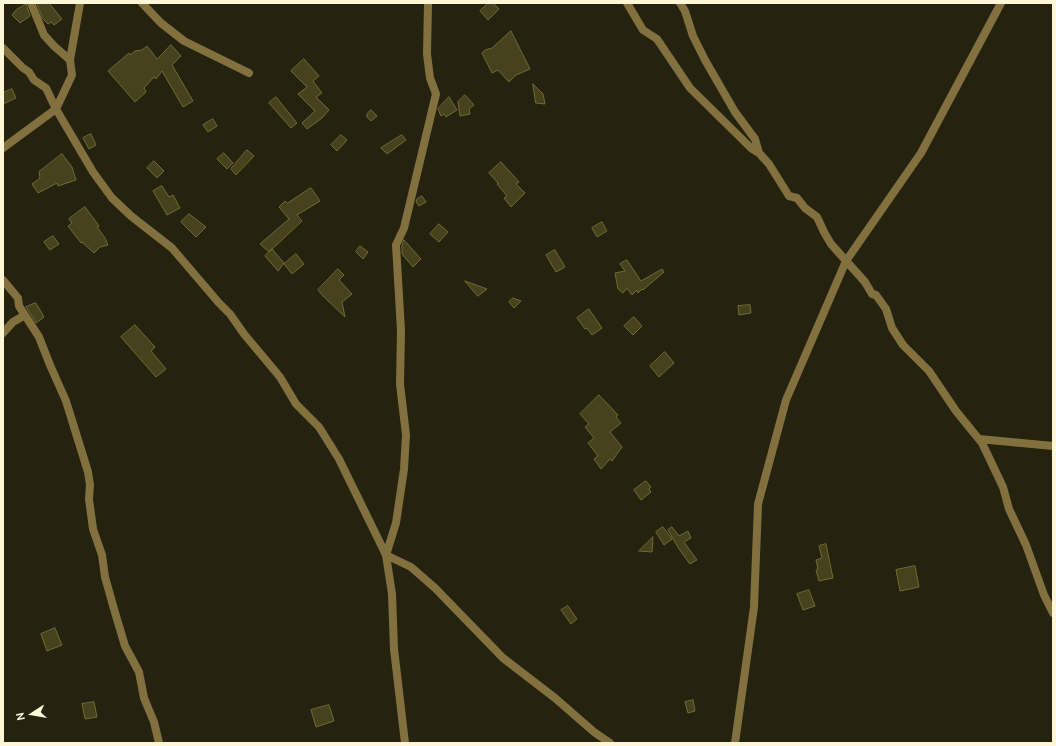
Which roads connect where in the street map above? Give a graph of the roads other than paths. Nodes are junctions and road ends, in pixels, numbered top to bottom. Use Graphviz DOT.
graph roads {
  1 [pos="31,3"];
  2 [pos="80,3"];
  3 [pos="142,3"];
  4 [pos="428,3"];
  5 [pos="627,3"];
  6 [pos="680,3"];
  7 [pos="1001,3"];
  8 [pos="3,48"];
  9 [pos="70,60"];
  10 [pos="249,73"];
  11 [pos="56,109"];
  12 [pos="3,148"];
  13 [pos="759,153"];
  14 [pos="846,261"];
  15 [pos="3,280"];
  16 [pos="25,315"];
  17 [pos="3,333"];
  18 [pos="979,439"];
  19 [pos="1053,446"];
  20 [pos="386,555"];
  21 [pos="1053,613"];
  22 [pos="159,743"];
  23 [pos="404,743"];
  24 [pos="610,743"];
  25 [pos="735,743"];
  1 -- 9 [label="street"];
  2 -- 9 [label="street"];
  3 -- 10 [label="street"];
  4 -- 20 [label="street"];
  5 -- 13 [label="street"];
  6 -- 13 [label="street"];
  7 -- 14 [label="street"];
  8 -- 11 [label="street"];
  9 -- 11 [label="street"];
  11 -- 12 [label="street"];
  11 -- 20 [label="street"];
  13 -- 14 [label="street"];
  14 -- 18 [label="street"];
  14 -- 25 [label="street"];
  15 -- 16 [label="street"];
  16 -- 17 [label="street"];
  16 -- 22 [label="street"];
  18 -- 19 [label="street"];
  18 -- 21 [label="street"];
  20 -- 23 [label="street"];
  20 -- 24 [label="street"];
}
